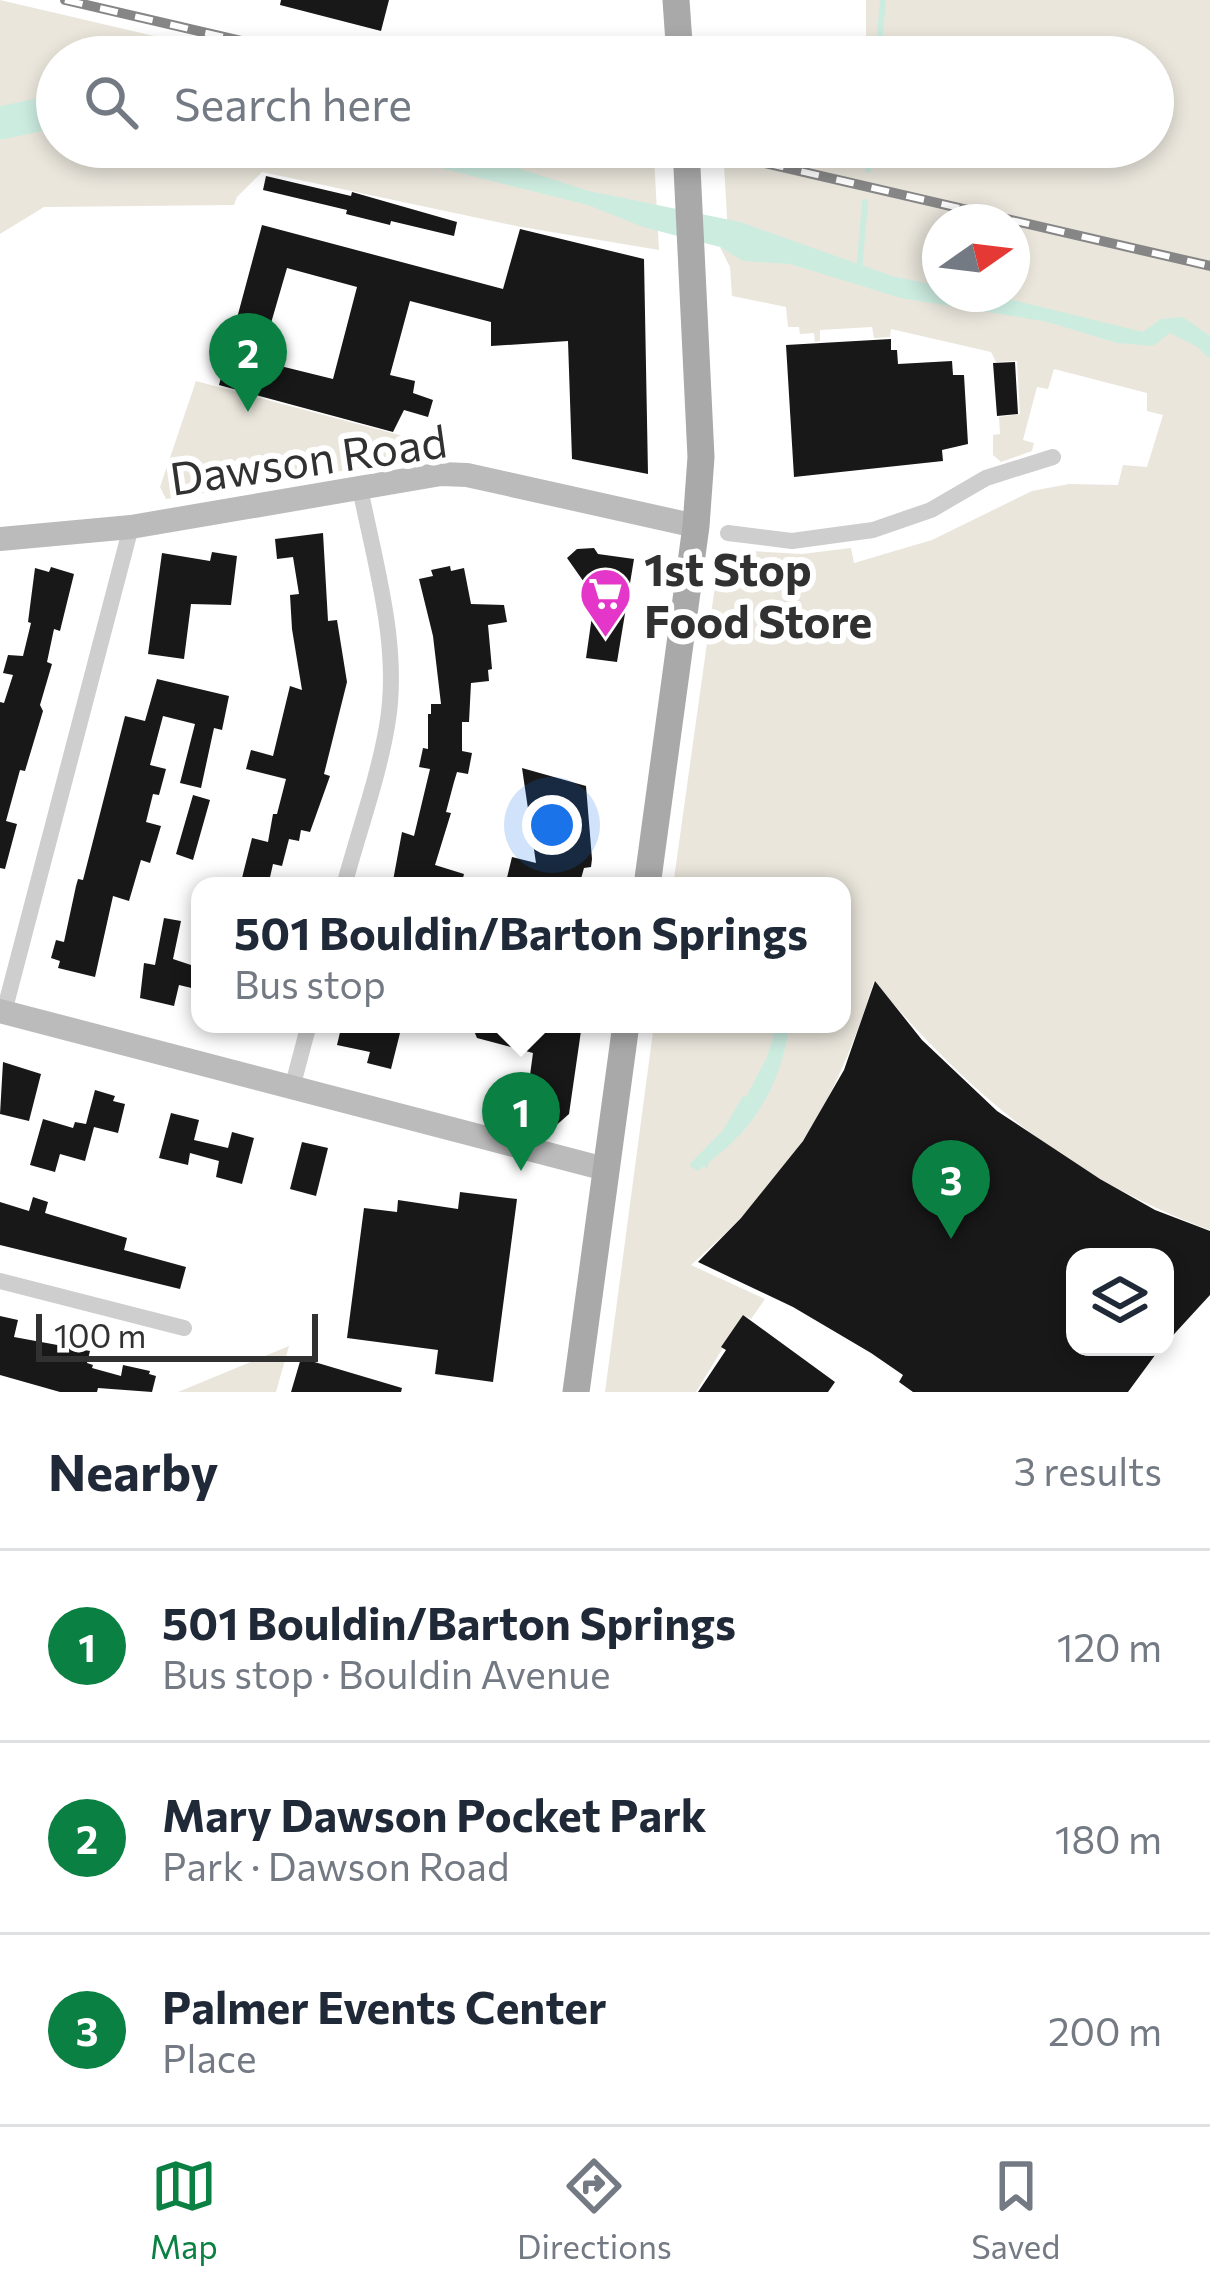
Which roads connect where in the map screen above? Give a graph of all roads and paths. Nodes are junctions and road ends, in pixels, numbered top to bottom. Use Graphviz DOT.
graph roads {
  1 [pos="676,0"];
  2 [pos="679,36"];
  3 [pos="688,168"];
  4 [pos="1053,457"];
  5 [pos="360,488"];
  6 [pos="696,526"];
  7 [pos="130,527"];
  8 [pos="728,533"];
  9 [pos="0,539"];
  10 [pos="346,877"];
  11 [pos="648,877"];
  12 [pos="2,1012"];
  13 [pos="307,1033"];
  14 [pos="625,1033"];
  15 [pos="292,1088"];
  16 [pos="604,1169"];
  17 [pos="0,1281"];
  18 [pos="184,1328"];
  19 [pos="576,1392"];
  1 -- 2 [label="main road"];
  3 -- 6 [label="main road"];
  4 -- 8 [label="street"];
  5 -- 6 [label="street, Dawson Road"];
  5 -- 7 [label="street, Dawson Road"];
  5 -- 10 [label="street"];
  6 -- 11 [label="main road"];
  7 -- 9 [label="street, Dawson Road"];
  7 -- 12 [label="street"];
  12 -- 15 [label="street"];
  13 -- 15 [label="street"];
  14 -- 16 [label="main road"];
  15 -- 16 [label="street"];
  16 -- 19 [label="main road"];
  17 -- 18 [label="street"];
}
